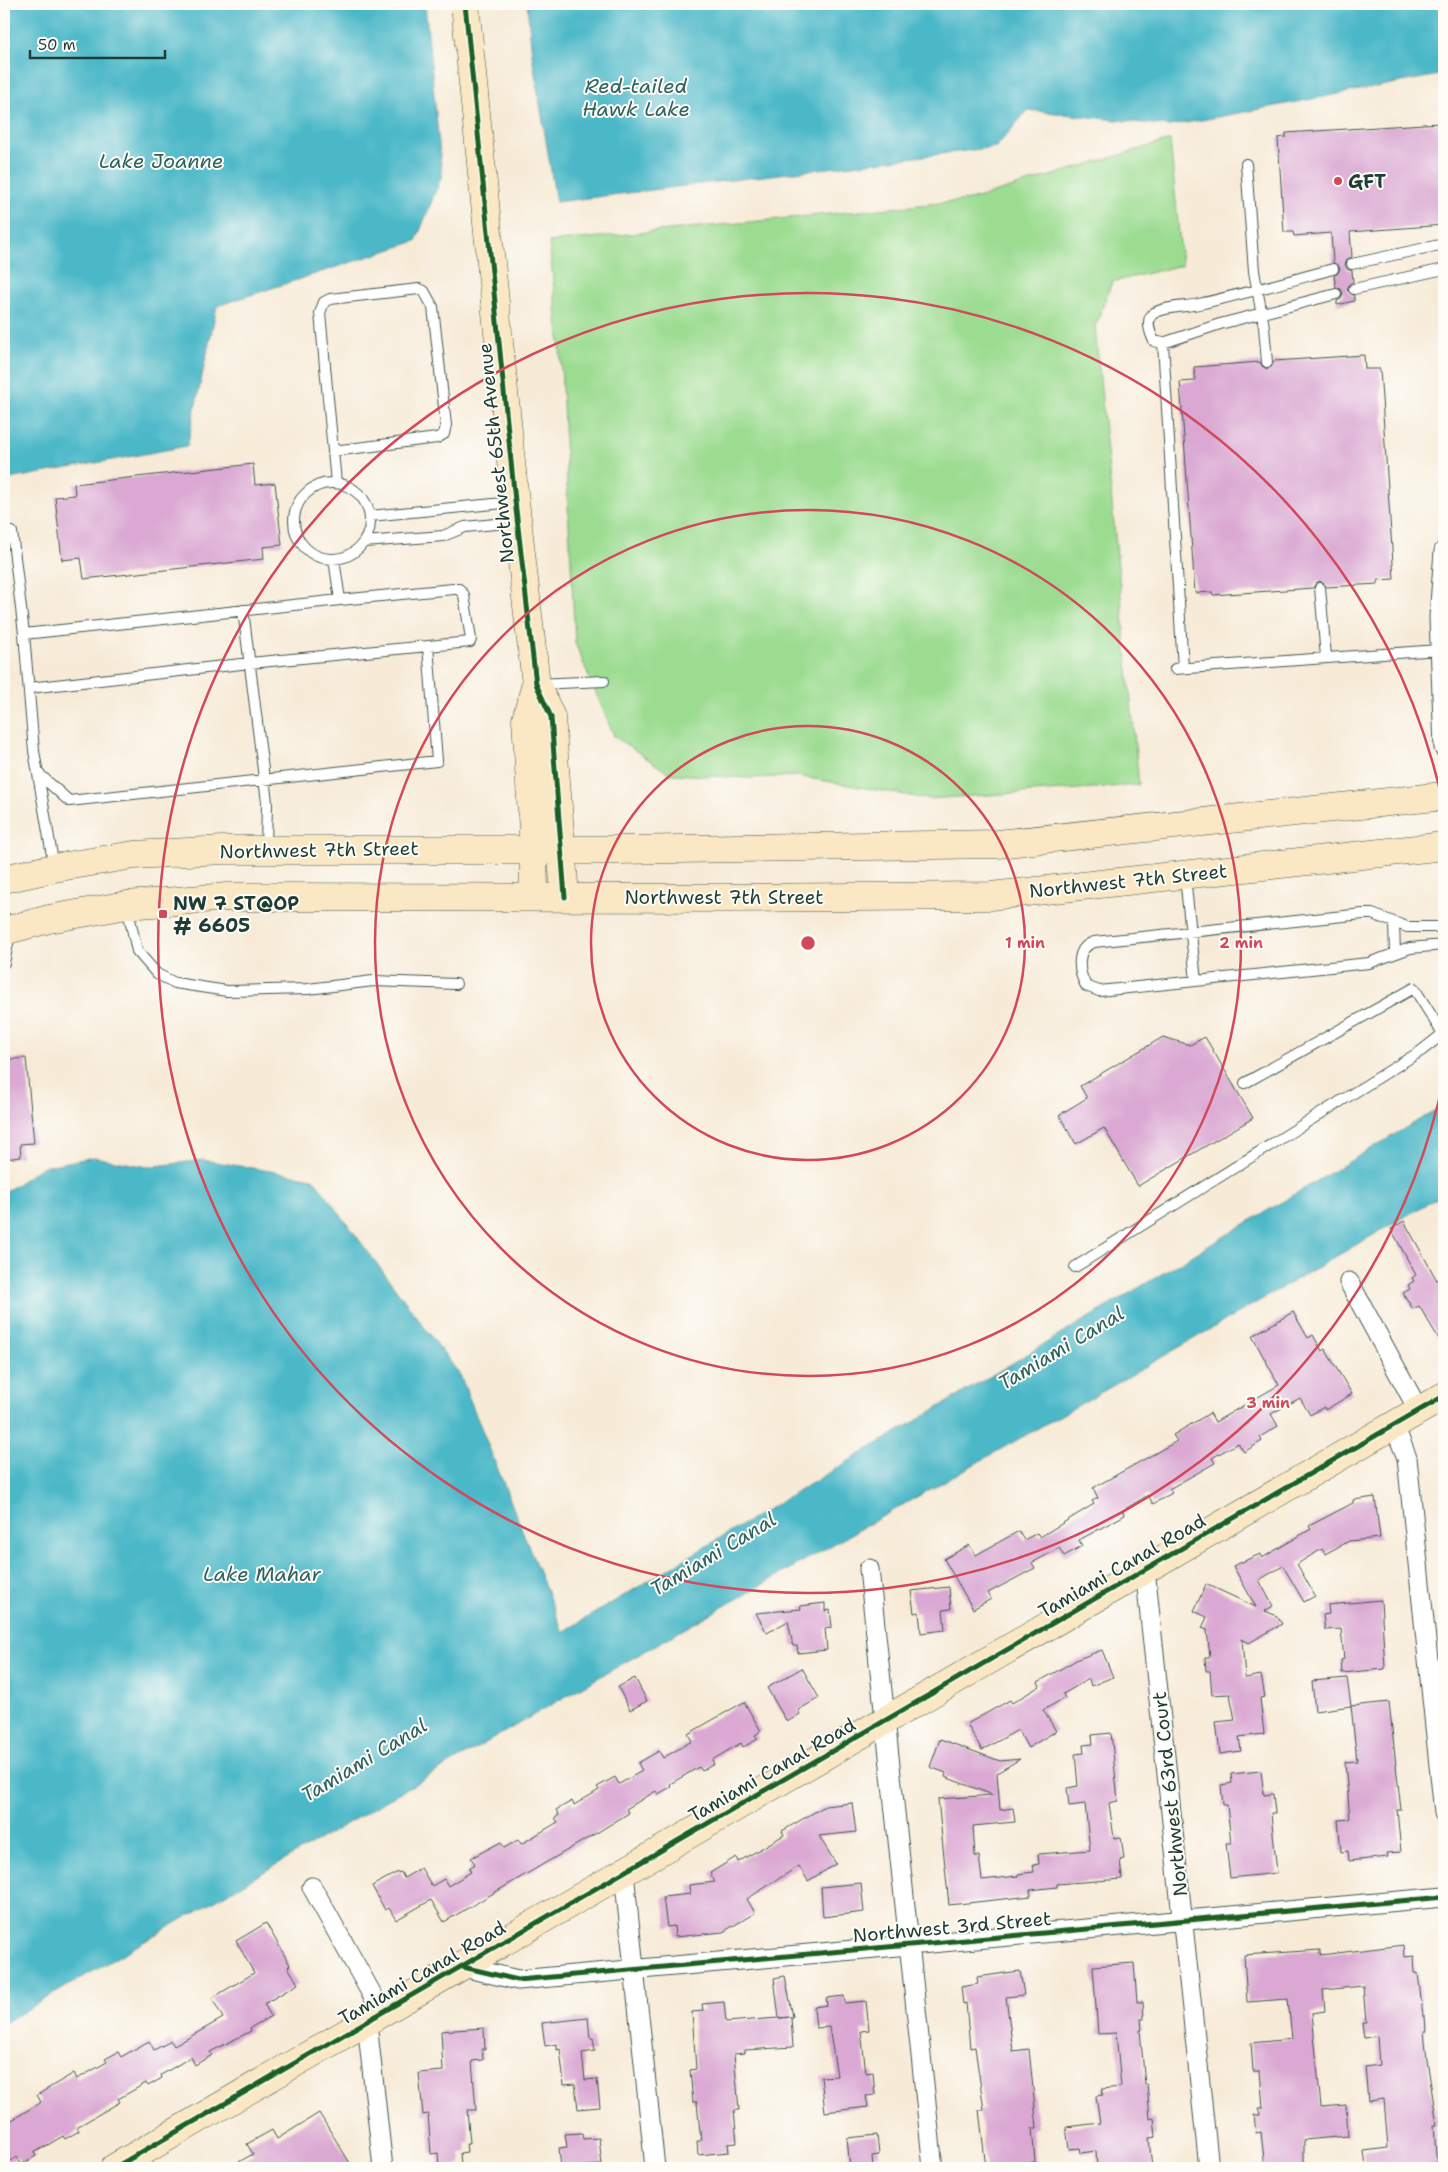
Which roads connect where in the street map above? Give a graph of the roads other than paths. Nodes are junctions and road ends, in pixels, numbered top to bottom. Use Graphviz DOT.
graph roads {
  1 [pos="465,4"];
  2 [pos="1246,164"];
  3 [pos="1444,244"];
  4 [pos="1352,264"];
  5 [pos="1334,269"];
  6 [pos="1444,269"];
  7 [pos="1256,289"];
  8 [pos="1354,289"];
  9 [pos="1336,294"];
  10 [pos="1260,314"];
  11 [pos="1163,343"];
  12 [pos="1267,362"];
  13 [pos="333,451"];
  14 [pos="336,483"];
  15 [pos="516,512"];
  16 [pos="370,516"];
  17 [pos="12,532"];
  18 [pos="364,542"];
  19 [pos="1444,551"];
  20 [pos="334,559"];
  21 [pos="1320,588"];
  22 [pos="340,600"];
  23 [pos="243,610"];
  24 [pos="24,634"];
  25 [pos="428,646"];
  26 [pos="1439,650"];
  27 [pos="1326,657"];
  28 [pos="250,662"];
  29 [pos="604,681"];
  30 [pos="536,684"];
  31 [pos="29,688"];
  32 [pos="1444,748"];
  33 [pos="39,774"];
  34 [pos="264,778"];
  35 [pos="1444,796"];
  36 [pos="1444,846"];
  37 [pos="266,849"];
  38 [pos="533,850"];
  39 [pos="562,850"];
  40 [pos="54,868"];
  41 [pos="1185,876"];
  42 [pos="4,879"];
  43 [pos="534,896"];
  44 [pos="565,897"];
  45 [pos="127,905"];
  46 [pos="1394,924"];
  47 [pos="6,925"];
  48 [pos="1444,926"];
  49 [pos="1190,933"];
  50 [pos="1444,945"];
  51 [pos="1395,952"];
  52 [pos="4,962"];
  53 [pos="1196,981"];
  54 [pos="456,984"];
  55 [pos="1444,1033"];
  56 [pos="1245,1083"];
  57 [pos="1075,1266"];
  58 [pos="1349,1282"];
  59 [pos="1444,1396"];
  60 [pos="1419,1411"];
  61 [pos="1394,1425"];
  62 [pos="869,1569"];
  63 [pos="1145,1570"];
  64 [pos="886,1720"];
  65 [pos="1444,1813"];
  66 [pos="624,1873"];
  67 [pos="312,1887"];
  68 [pos="1444,1897"];
  69 [pos="1183,1922"];
  70 [pos="909,1945"];
  71 [pos="463,1967"];
  72 [pos="634,1970"];
  73 [pos="375,2018"];
  74 [pos="114,2168"];
  75 [pos="383,2168"];
  76 [pos="655,2168"];
  77 [pos="933,2168"];
  78 [pos="1209,2168"];
  1 -- 15 [label="main road, Northwest 65th Avenue"];
  2 -- 7 [label="lane"];
  3 -- 4 [label="lane"];
  5 -- 7 [label="lane"];
  6 -- 8 [label="lane"];
  7 -- 10 [label="lane"];
  7 -- 11 [label="lane"];
  9 -- 10 [label="lane"];
  10 -- 11 [label="lane"];
  10 -- 12 [label="lane"];
  11 -- 27 [label="lane"];
  13 -- 13 [label="lane"];
  13 -- 14 [label="lane"];
  14 -- 16 [label="lane"];
  14 -- 20 [label="lane"];
  15 -- 16 [label="lane"];
  15 -- 18 [label="lane"];
  15 -- 30 [label="main road, Northwest 65th Avenue"];
  16 -- 18 [label="lane"];
  17 -- 24 [label="lane"];
  18 -- 20 [label="lane"];
  19 -- 26 [label="street"];
  20 -- 22 [label="lane"];
  21 -- 27 [label="lane"];
  22 -- 23 [label="lane"];
  22 -- 25 [label="lane"];
  23 -- 24 [label="lane"];
  23 -- 28 [label="lane"];
  24 -- 31 [label="lane"];
  25 -- 28 [label="lane"];
  25 -- 34 [label="lane"];
  26 -- 27 [label="lane"];
  26 -- 32 [label="street"];
  28 -- 31 [label="lane"];
  28 -- 34 [label="lane"];
  29 -- 30 [label="lane"];
  30 -- 38 [label="main road, Northwest 65th Avenue"];
  30 -- 39 [label="main road, Northwest 65th Avenue"];
  31 -- 33 [label="lane"];
  33 -- 34 [label="lane"];
  33 -- 40 [label="lane"];
  34 -- 37 [label="lane"];
  35 -- 39 [label="main road, Northwest 7th Street"];
  36 -- 41 [label="main road, Northwest 7th Street"];
  37 -- 38 [label="main road, Northwest 7th Street"];
  37 -- 40 [label="main road, Northwest 7th Street"];
  38 -- 39 [label="main road, Northwest 7th Street"];
  38 -- 43 [label="main road, Northwest 65th Avenue"];
  39 -- 44 [label="main road, Northwest 65th Avenue"];
  40 -- 42 [label="main road, Northwest 7th Street"];
  41 -- 44 [label="main road, Northwest 7th Street"];
  41 -- 49 [label="lane"];
  43 -- 44 [label="main road, Northwest 7th Street"];
  43 -- 45 [label="main road, Northwest 7th Street"];
  45 -- 47 [label="main road, Northwest 7th Street"];
  45 -- 54 [label="lane"];
  46 -- 48 [label="lane"];
  46 -- 49 [label="lane"];
  46 -- 51 [label="lane"];
  47 -- 52 [label="lane"];
  49 -- 53 [label="lane"];
  49 -- 53 [label="lane"];
  50 -- 51 [label="lane"];
  51 -- 53 [label="lane"];
  55 -- 56 [label="lane"];
  55 -- 57 [label="lane"];
  58 -- 60 [label="street"];
  59 -- 60 [label="main road, Tamiami Canal Road"];
  60 -- 61 [label="main road, Tamiami Canal Road"];
  61 -- 63 [label="main road, Tamiami Canal Road"];
  61 -- 65 [label="street"];
  62 -- 64 [label="street"];
  63 -- 64 [label="main road, Tamiami Canal Road"];
  63 -- 69 [label="street, Northwest 63rd Court"];
  64 -- 66 [label="main road, Tamiami Canal Road"];
  64 -- 70 [label="street"];
  66 -- 71 [label="main road, Tamiami Canal Road"];
  66 -- 72 [label="street"];
  67 -- 73 [label="street"];
  68 -- 69 [label="street, Northwest 3rd Street"];
  69 -- 70 [label="street, Northwest 3rd Street"];
  69 -- 78 [label="street, Northwest 63rd Court"];
  70 -- 72 [label="street, Northwest 3rd Street"];
  70 -- 77 [label="street"];
  71 -- 72 [label="street, Northwest 3rd Street"];
  71 -- 73 [label="main road, Tamiami Canal Road"];
  72 -- 76 [label="street"];
  73 -- 74 [label="main road, Tamiami Canal Road"];
  73 -- 75 [label="street"];
}
